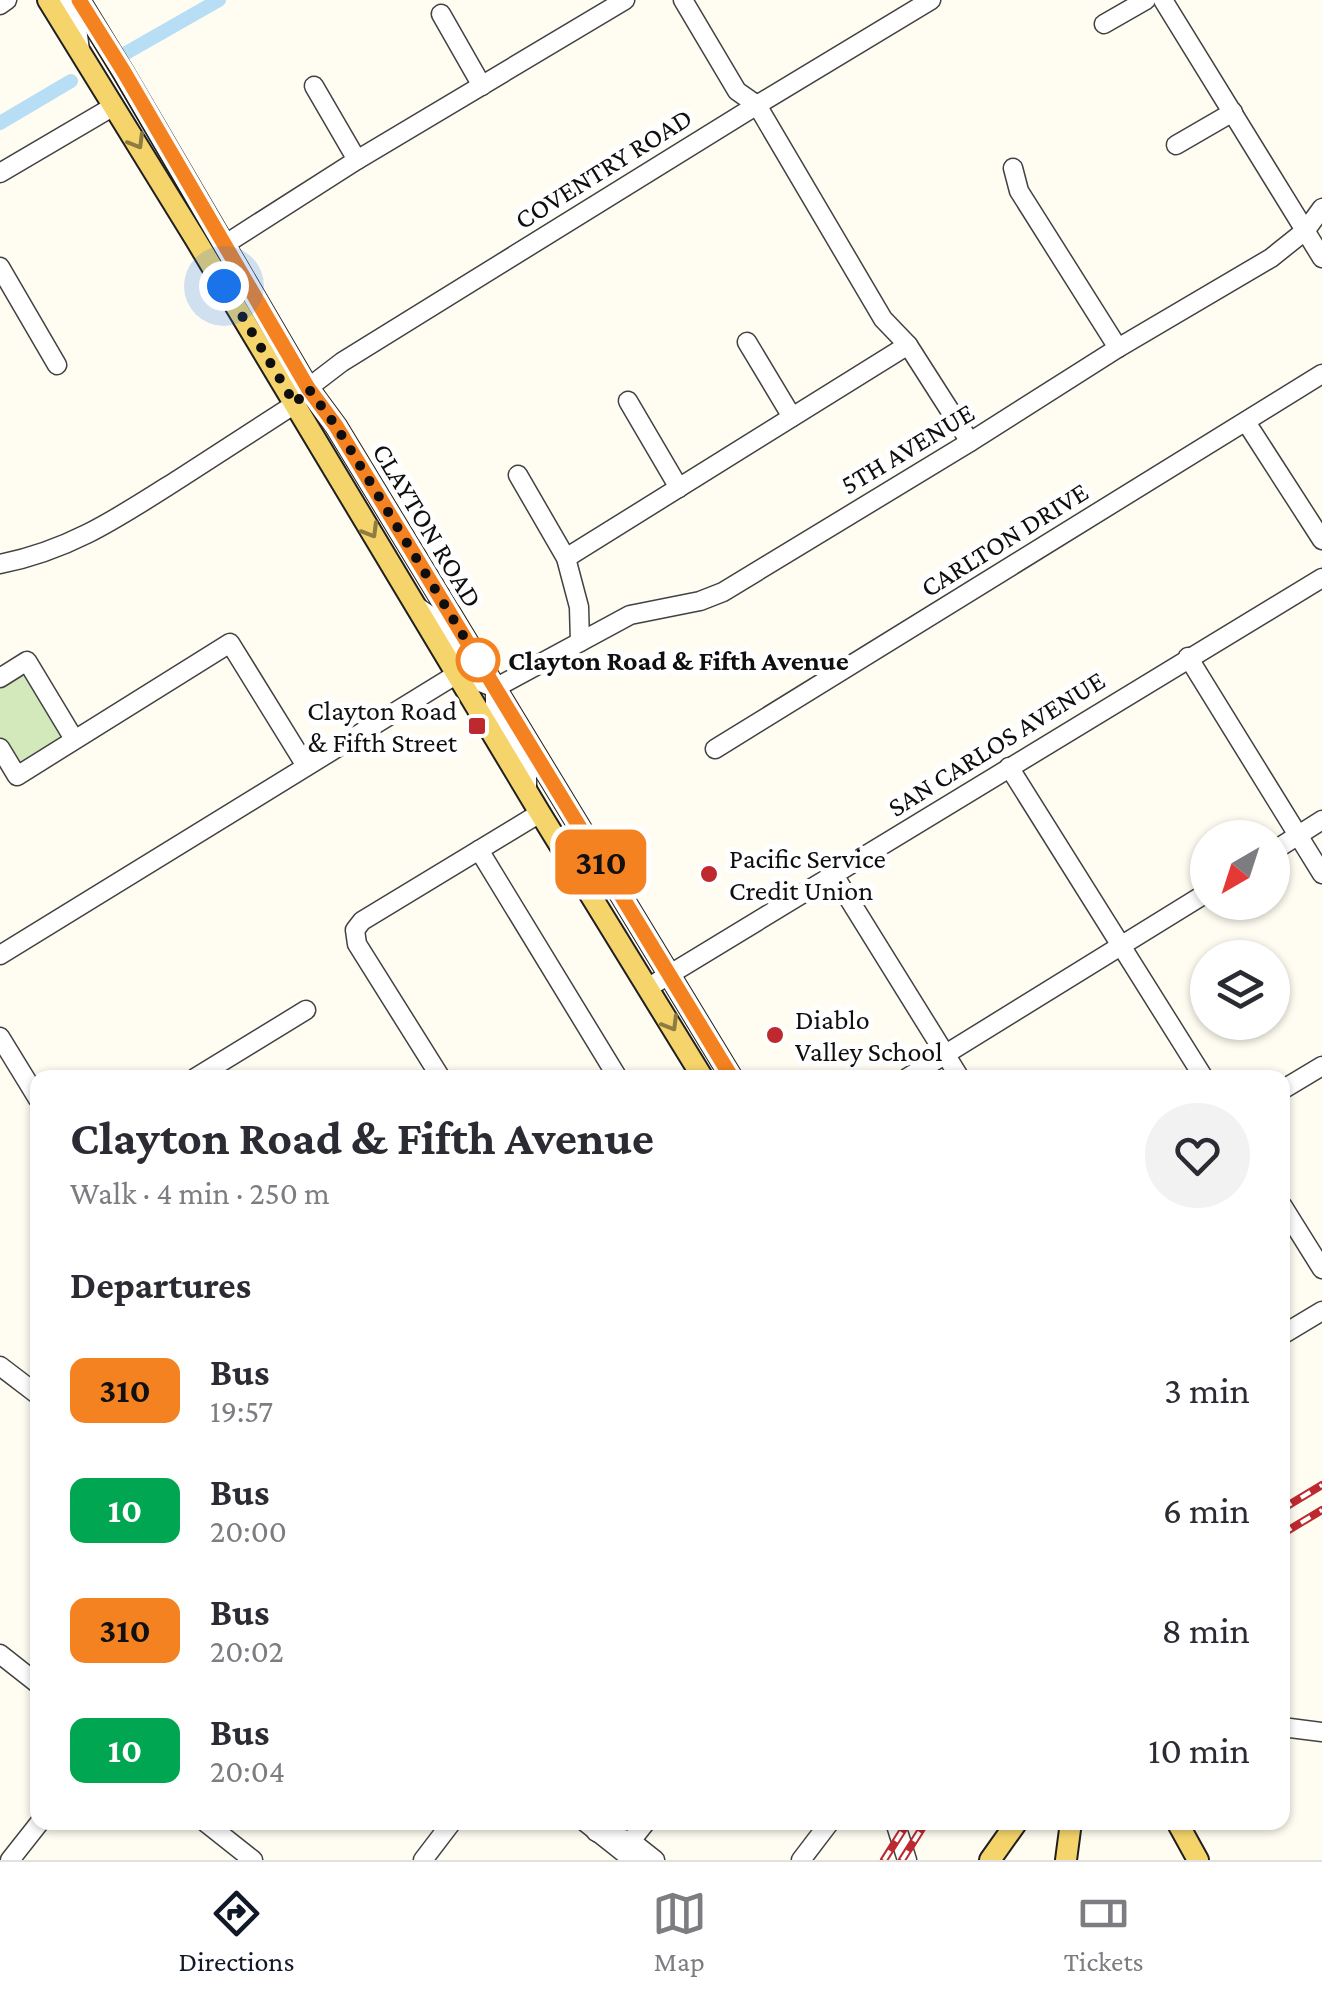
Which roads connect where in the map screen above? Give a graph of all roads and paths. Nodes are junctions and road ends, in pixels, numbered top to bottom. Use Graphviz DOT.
graph roads {
  1 [pos="7,0"];
  2 [pos="48,0"];
  3 [pos="63,0"];
  4 [pos="78,0"];
  5 [pos="683,0"];
  6 [pos="932,0"];
  7 [pos="1146,0"];
  8 [pos="1164,0"];
  9 [pos="618,2"];
  10 [pos="0,5"];
  11 [pos="441,14"];
  12 [pos="1104,24"];
  13 [pos="80,50"];
  14 [pos="314,86"];
  15 [pos="482,86"];
  16 [pos="757,105"];
  17 [pos="114,106"];
  18 [pos="1233,112"];
  19 [pos="1176,145"];
  20 [pos="358,160"];
  21 [pos="1013,168"];
  22 [pos="0,172"];
  23 [pos="1322,208"];
  24 [pos="1306,230"];
  25 [pos="224,245"];
  26 [pos="1322,258"];
  27 [pos="0,268"];
  28 [pos="748,342"];
  29 [pos="908,346"];
  30 [pos="1118,348"];
  31 [pos="58,365"];
  32 [pos="1322,374"];
  33 [pos="302,396"];
  34 [pos="628,401"];
  35 [pos="792,418"];
  36 [pos="1246,422"];
  37 [pos="970,442"];
  38 [pos="518,475"];
  39 [pos="678,488"];
  40 [pos="1322,540"];
  41 [pos="566,558"];
  42 [pos="0,564"];
  43 [pos="1322,578"];
  44 [pos="416,606"];
  45 [pos="580,642"];
  46 [pos="1188,657"];
  47 [pos="457,674"];
  48 [pos="0,678"];
  49 [pos="495,688"];
  50 [pos="74,739"];
  51 [pos="0,748"];
  52 [pos="715,749"];
  53 [pos="306,766"];
  54 [pos="1010,767"];
  55 [pos="527,790"];
  56 [pos="540,813"];
  57 [pos="1322,820"];
  58 [pos="1298,836"];
  59 [pos="1290,841"];
  60 [pos="479,850"];
  61 [pos="1322,874"];
  62 [pos="834,875"];
  63 [pos="1190,903"];
  64 [pos="1122,945"];
  65 [pos="0,955"];
  66 [pos="670,975"];
  67 [pos="649,987"];
  68 [pos="306,1010"];
  69 [pos="0,1037"];
  70 [pos="945,1054"];
  71 [pos="1322,1066"];
  72 [pos="208,1070"];
  73 [pos="436,1070"];
  74 [pos="613,1070"];
  75 [pos="698,1070"];
  76 [pos="727,1070"];
  77 [pos="920,1070"];
  78 [pos="955,1070"];
  79 [pos="1199,1070"];
  80 [pos="1290,1085"];
  81 [pos="30,1086"];
  82 [pos="1290,1218"];
  83 [pos="1322,1269"];
  84 [pos="1322,1311"];
  85 [pos="1290,1330"];
  86 [pos="0,1366"];
  87 [pos="30,1389"];
  88 [pos="0,1654"];
  89 [pos="30,1678"];
  90 [pos="1290,1728"];
  91 [pos="1322,1732"];
  92 [pos="34,1830"];
  93 [pos="216,1830"];
  94 [pos="446,1830"];
  95 [pos="595,1830"];
  96 [pos="824,1830"];
  97 [pos="898,1830"];
  98 [pos="1011,1830"];
  99 [pos="1070,1830"];
  100 [pos="1181,1830"];
  101 [pos="632,1851"];
  102 [pos="11,1860"];
  103 [pos="253,1860"];
  104 [pos="423,1860"];
  105 [pos="654,1860"];
  106 [pos="801,1860"];
  107 [pos="907,1860"];
  108 [pos="990,1860"];
  109 [pos="1066,1860"];
  110 [pos="1198,1860"];
  1 -- 10 [label="street"];
  2 -- 13 [label="main road, CLAYTON ROAD"];
  3 -- 13 [label="street"];
  4 -- 25 [label="main road, CLAYTON ROAD"];
  5 -- 16 [label="street"];
  6 -- 16 [label="street, COVENTRY ROAD"];
  7 -- 12 [label="street"];
  8 -- 18 [label="street"];
  9 -- 15 [label="street"];
  11 -- 15 [label="street"];
  13 -- 17 [label="main road, CLAYTON ROAD"];
  14 -- 20 [label="street"];
  15 -- 20 [label="street"];
  16 -- 29 [label="street"];
  16 -- 33 [label="street, COVENTRY ROAD"];
  17 -- 22 [label="street"];
  17 -- 33 [label="main road, CLAYTON ROAD, one-way"];
  18 -- 19 [label="street"];
  18 -- 24 [label="street"];
  20 -- 25 [label="street"];
  21 -- 30 [label="street"];
  23 -- 24 [label="street, 5TH AVENUE"];
  24 -- 26 [label="street"];
  24 -- 30 [label="street, 5TH AVENUE"];
  25 -- 33 [label="main road, CLAYTON ROAD"];
  27 -- 31 [label="street"];
  28 -- 35 [label="street"];
  29 -- 35 [label="street"];
  29 -- 37 [label="street"];
  30 -- 37 [label="street, 5TH AVENUE"];
  32 -- 36 [label="street, CARLTON DRIVE"];
  33 -- 42 [label="street, COVENTRY ROAD"];
  33 -- 44 [label="main road, CLAYTON ROAD, one-way"];
  33 -- 49 [label="main road, CLAYTON ROAD"];
  34 -- 39 [label="street"];
  35 -- 39 [label="street"];
  36 -- 40 [label="street"];
  36 -- 52 [label="street, CARLTON DRIVE"];
  37 -- 45 [label="street, 5TH AVENUE"];
  38 -- 41 [label="street"];
  39 -- 41 [label="street"];
  41 -- 45 [label="street"];
  43 -- 46 [label="street, SAN CARLOS AVENUE"];
  44 -- 47 [label="main road, CLAYTON ROAD"];
  44 -- 49 [label="street"];
  45 -- 49 [label="street, 5TH AVENUE"];
  46 -- 54 [label="street, SAN CARLOS AVENUE"];
  46 -- 58 [label="street"];
  47 -- 53 [label="street"];
  47 -- 55 [label="main road, CLAYTON ROAD"];
  48 -- 50 [label="street"];
  49 -- 55 [label="street"];
  49 -- 66 [label="main road, CLAYTON ROAD"];
  50 -- 51 [label="street"];
  50 -- 53 [label="street"];
  53 -- 65 [label="street"];
  54 -- 62 [label="street, SAN CARLOS AVENUE"];
  54 -- 64 [label="street"];
  55 -- 56 [label="main road, CLAYTON ROAD"];
  56 -- 60 [label="street"];
  56 -- 67 [label="main road, CLAYTON ROAD"];
  57 -- 58 [label="street"];
  58 -- 59 [label="street"];
  58 -- 61 [label="street"];
  60 -- 73 [label="street"];
  60 -- 74 [label="street"];
  62 -- 66 [label="street, SAN CARLOS AVENUE"];
  62 -- 70 [label="street"];
  63 -- 64 [label="street"];
  64 -- 70 [label="street"];
  64 -- 79 [label="street"];
  66 -- 67 [label="street, SAN CARLOS AVENUE"];
  66 -- 76 [label="main road, CLAYTON ROAD"];
  67 -- 75 [label="main road, CLAYTON ROAD, one-way"];
  68 -- 72 [label="street"];
  69 -- 81 [label="street"];
  70 -- 77 [label="street"];
  70 -- 78 [label="street"];
  71 -- 80 [label="street"];
  82 -- 83 [label="street"];
  84 -- 85 [label="street"];
  86 -- 87 [label="street"];
  88 -- 89 [label="street"];
  90 -- 91 [label="street"];
  92 -- 102 [label="street"];
  93 -- 103 [label="street"];
  94 -- 104 [label="street"];
  95 -- 101 [label="street"];
  96 -- 106 [label="street"];
  97 -- 107 [label="street"];
  98 -- 108 [label="main road"];
  99 -- 109 [label="main road"];
  100 -- 110 [label="main road"];
  101 -- 105 [label="street"];
}
